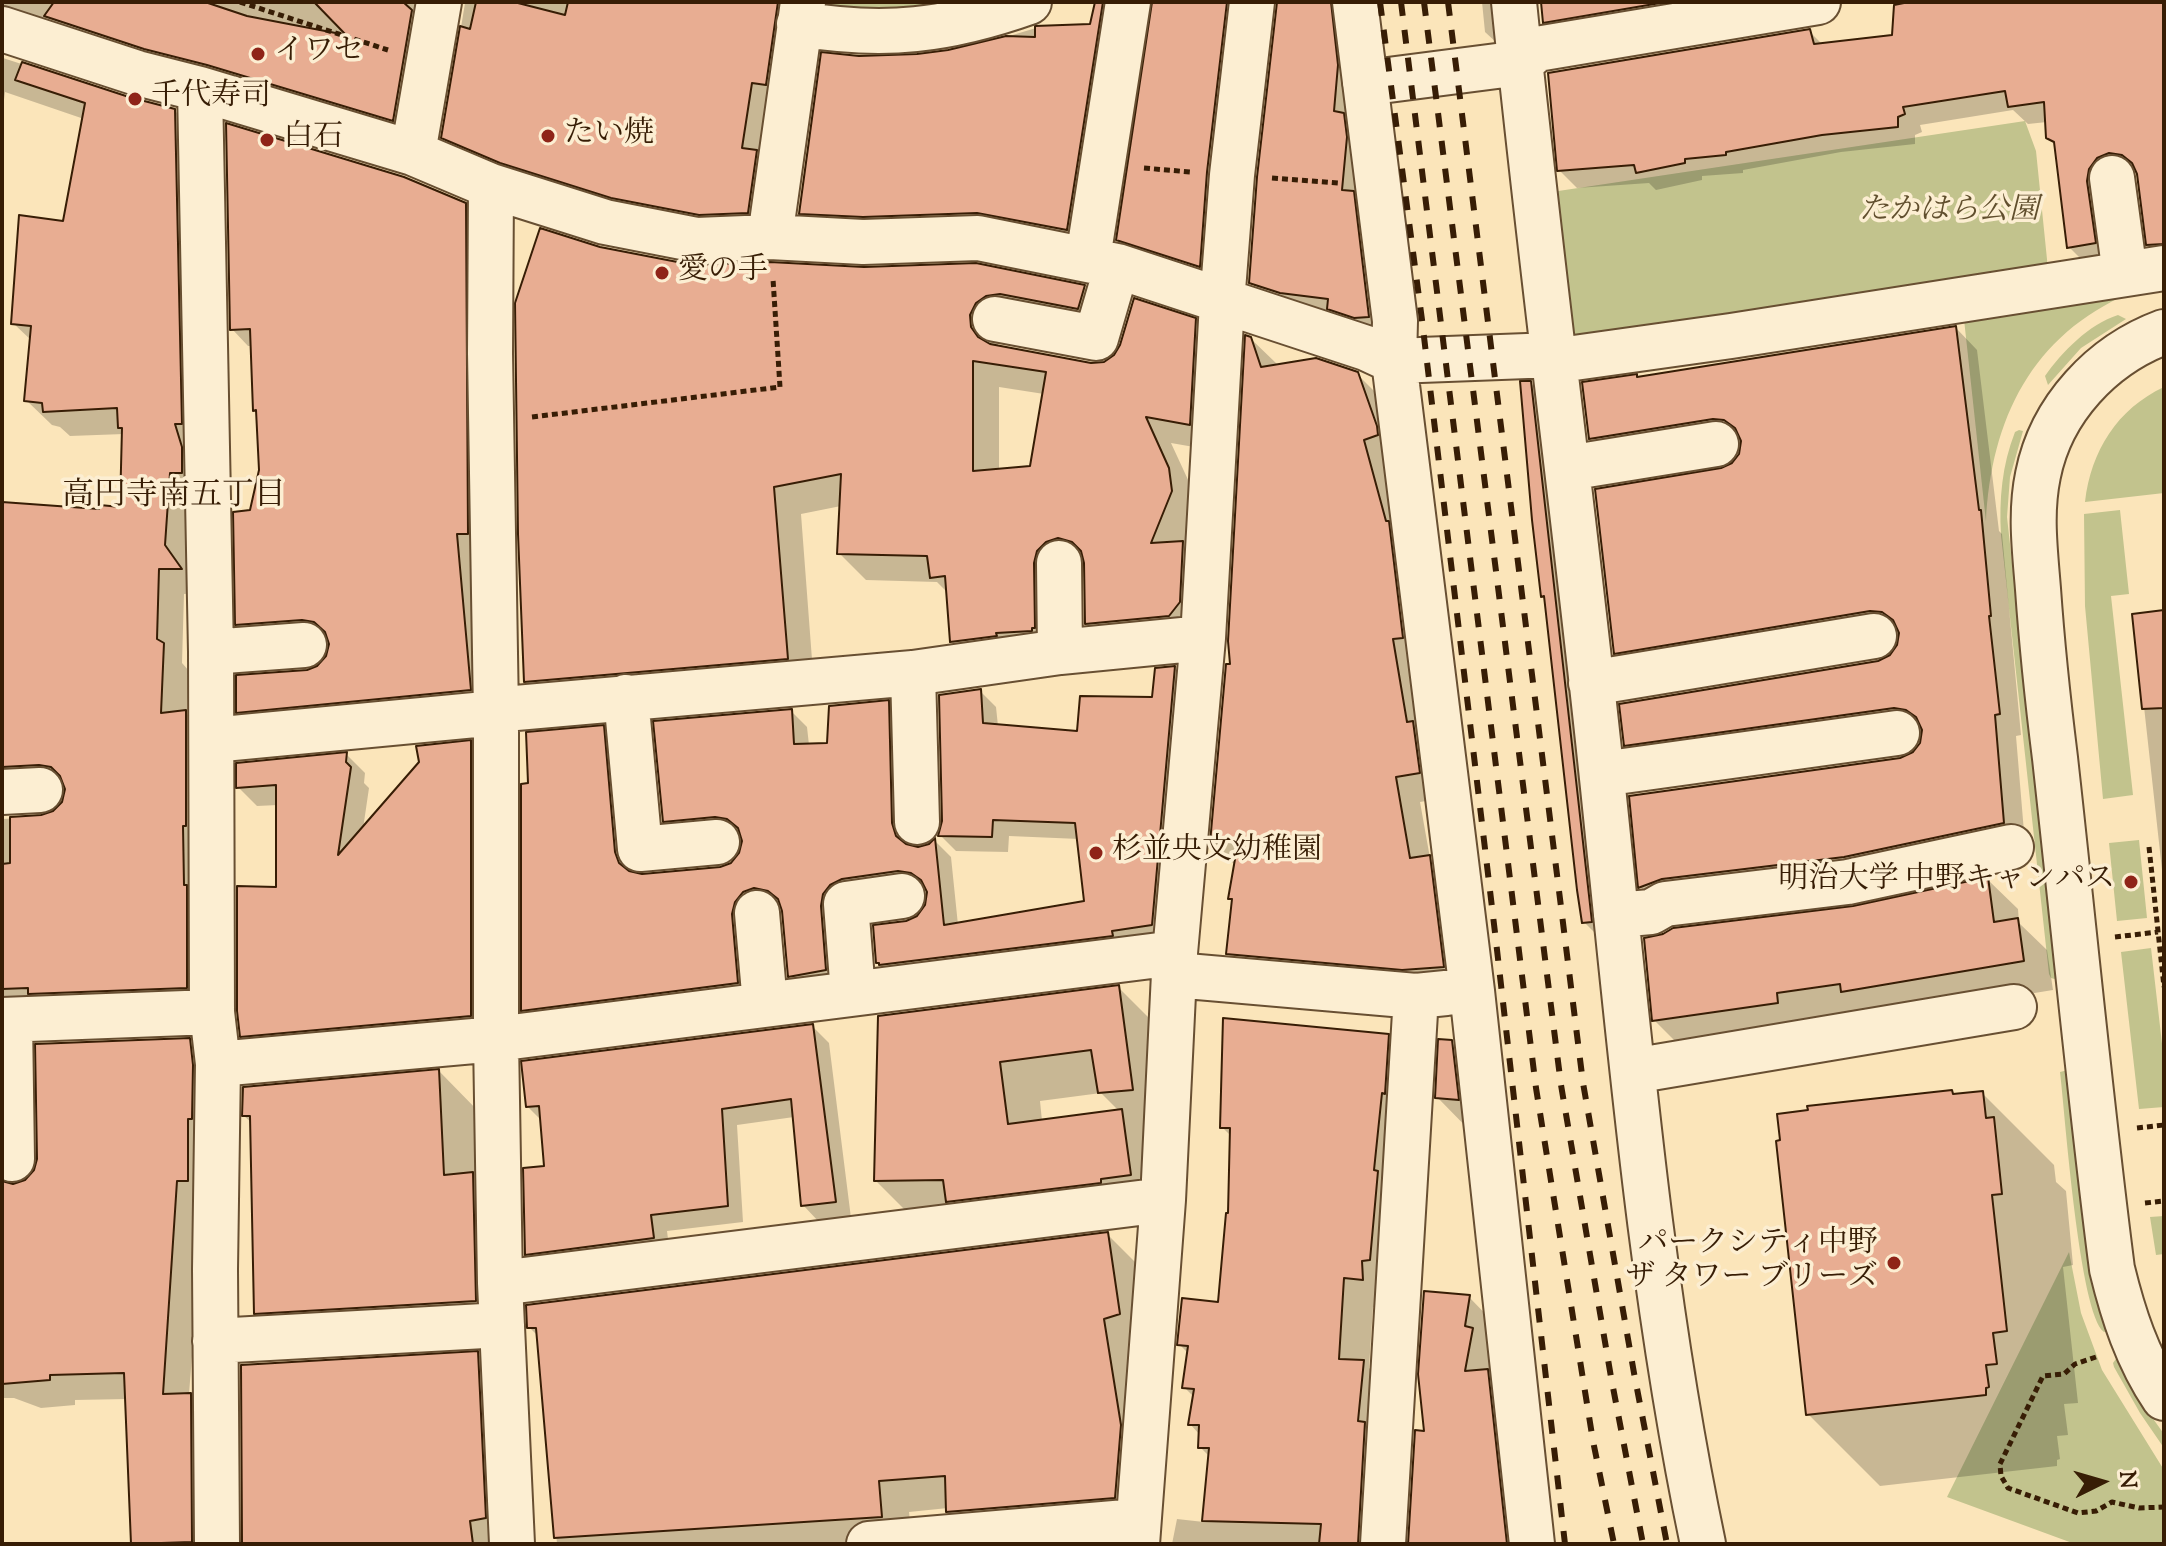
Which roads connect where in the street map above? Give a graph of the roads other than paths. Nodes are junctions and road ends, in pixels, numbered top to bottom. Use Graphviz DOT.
graph roads {
  1 [pos="439,2"];
  2 [pos="1029,2"];
  3 [pos="1128,2"];
  4 [pos="1252,2"];
  5 [pos="1355,2"];
  6 [pos="1514,2"];
  7 [pos="1818,2"];
  8 [pos="801,13"];
  9 [pos="3,39"];
  10 [pos="1520,63"];
  11 [pos="1365,83"];
  12 [pos="200,89"];
  13 [pos="413,153"];
  14 [pos="2112,178"];
  15 [pos="491,186"];
  16 [pos="770,237"];
  17 [pos="1102,262"];
  18 [pos="2144,271"];
  19 [pos="1222,303"];
  20 [pos="995,319"];
  21 [pos="2164,332"];
  22 [pos="1554,355"];
  23 [pos="1394,361"];
  24 [pos="1716,444"];
  25 [pos="1568,468"];
  26 [pos="1059,563"];
  27 [pos="1874,636"];
  28 [pos="1203,638"];
  29 [pos="304,645"];
  30 [pos="211,652"];
  31 [pos="1060,652"];
  32 [pos="913,673"];
  33 [pos="1591,683"];
  34 [pos="626,697"];
  35 [pos="496,713"];
  36 [pos="1897,733"];
  37 [pos="212,740"];
  38 [pos="1602,774"];
  39 [pos="917,822"];
  40 [pos="717,842"];
  41 [pos="2011,847"];
  42 [pos="902,896"];
  43 [pos="757,913"];
  44 [pos="1616,915"];
  45 [pos="1175,964"];
  46 [pos="1472,991"];
  47 [pos="853,993"];
  48 [pos="1416,996"];
  49 [pos="765,1004"];
  50 [pos="2014,1007"];
  51 [pos="212,1012"];
  52 [pos="6,1020"];
  53 [pos="496,1039"];
  54 [pos="218,1064"];
  55 [pos="1633,1071"];
  56 [pos="12,1159"];
  57 [pos="1163,1200"];
  58 [pos="501,1304"];
  59 [pos="215,1341"];
  60 [pos="2164,1398"];
  61 [pos="1138,1533"];
  62 [pos="217,1544"];
  63 [pos="512,1544"];
  64 [pos="869,1544"];
  65 [pos="1383,1544"];
  66 [pos="1532,1544"];
  67 [pos="1703,1544"];
  1 -- 13 [label="street"];
  2 -- 8 [label="street"];
  3 -- 17 [label="street"];
  4 -- 19 [label="street"];
  5 -- 11 [label="street"];
  6 -- 10 [label="street"];
  7 -- 10 [label="street"];
  8 -- 16 [label="street"];
  9 -- 12 [label="street"];
  10 -- 11 [label="street"];
  10 -- 22 [label="street"];
  11 -- 23 [label="street"];
  12 -- 13 [label="street"];
  12 -- 30 [label="street"];
  13 -- 15 [label="street"];
  14 -- 18 [label="street"];
  15 -- 16 [label="street"];
  15 -- 35 [label="street"];
  16 -- 17 [label="street"];
  17 -- 19 [label="street"];
  17 -- 20 [label="street"];
  18 -- 22 [label="street"];
  19 -- 23 [label="street"];
  19 -- 28 [label="street"];
  21 -- 60 [label="street"];
  22 -- 23 [label="street"];
  22 -- 25 [label="street"];
  23 -- 46 [label="street"];
  24 -- 25 [label="street"];
  25 -- 33 [label="street"];
  26 -- 31 [label="street"];
  27 -- 33 [label="street"];
  28 -- 31 [label="street"];
  28 -- 45 [label="street"];
  29 -- 30 [label="street"];
  30 -- 37 [label="street"];
  31 -- 32 [label="street"];
  32 -- 34 [label="street"];
  32 -- 39 [label="street"];
  33 -- 38 [label="street"];
  34 -- 35 [label="street"];
  34 -- 40 [label="street"];
  35 -- 37 [label="street"];
  35 -- 53 [label="street"];
  36 -- 38 [label="street"];
  37 -- 51 [label="street"];
  38 -- 44 [label="street"];
  41 -- 44 [label="street"];
  42 -- 47 [label="street"];
  43 -- 49 [label="street"];
  44 -- 55 [label="street"];
  45 -- 47 [label="street"];
  45 -- 48 [label="street"];
  45 -- 57 [label="street"];
  46 -- 48 [label="street"];
  46 -- 66 [label="street"];
  47 -- 49 [label="street"];
  48 -- 65 [label="street"];
  49 -- 53 [label="street"];
  50 -- 55 [label="street"];
  51 -- 52 [label="street"];
  51 -- 54 [label="street"];
  52 -- 56 [label="street"];
  53 -- 54 [label="street"];
  53 -- 58 [label="street"];
  54 -- 59 [label="street"];
  55 -- 67 [label="street"];
  57 -- 58 [label="street"];
  57 -- 61 [label="street"];
  58 -- 59 [label="street"];
  58 -- 63 [label="street"];
  59 -- 62 [label="street"];
  61 -- 64 [label="street"];
}
